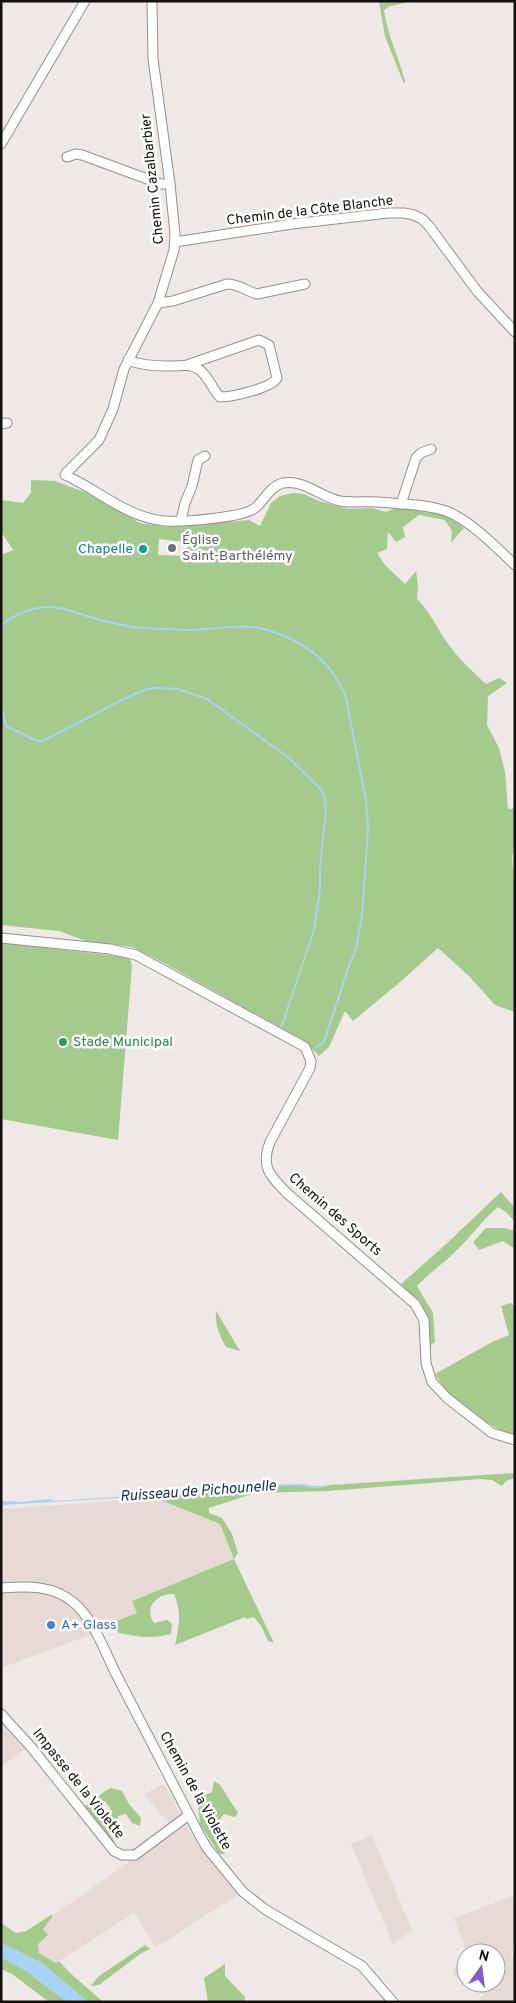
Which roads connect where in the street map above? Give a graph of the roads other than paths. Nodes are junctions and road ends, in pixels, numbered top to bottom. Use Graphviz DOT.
graph roads {
  1 [pos="85,1"];
  2 [pos="152,1"];
  3 [pos="1,144"];
  4 [pos="67,158"];
  5 [pos="170,184"];
  6 [pos="176,242"];
  7 [pos="305,284"];
  8 [pos="158,303"];
  9 [pos="515,332"];
  10 [pos="128,360"];
  11 [pos="187,365"];
  12 [pos="432,449"];
  13 [pos="205,456"];
  14 [pos="401,504"];
  15 [pos="181,520"];
  16 [pos="515,564"];
  17 [pos="1,938"];
  18 [pos="515,1440"];
  19 [pos="1,1588"];
  20 [pos="1,1714"];
  21 [pos="189,1816"];
  22 [pos="394,2002"];
  1 -- 3 [label="street"];
  2 -- 5 [label="street, Chemin Cazalbarbier"];
  4 -- 5 [label="street"];
  5 -- 6 [label="street, Chemin Cazalbarbier"];
  6 -- 8 [label="street, Chemin Cazalbarbier"];
  6 -- 9 [label="street, Chemin de la Côte Blanche"];
  7 -- 8 [label="street"];
  8 -- 10 [label="street, Chemin Cazalbarbier"];
  10 -- 11 [label="street"];
  10 -- 15 [label="street, Chemin Cazalbarbier"];
  11 -- 11 [label="street"];
  12 -- 14 [label="street"];
  13 -- 15 [label="street"];
  14 -- 15 [label="street"];
  14 -- 16 [label="street"];
  17 -- 18 [label="street, Chemin des Sports"];
  19 -- 21 [label="street, Chemin de la Violette"];
  20 -- 21 [label="street, Impasse de la Violette"];
  21 -- 22 [label="street, Chemin de la Violette"];
}
